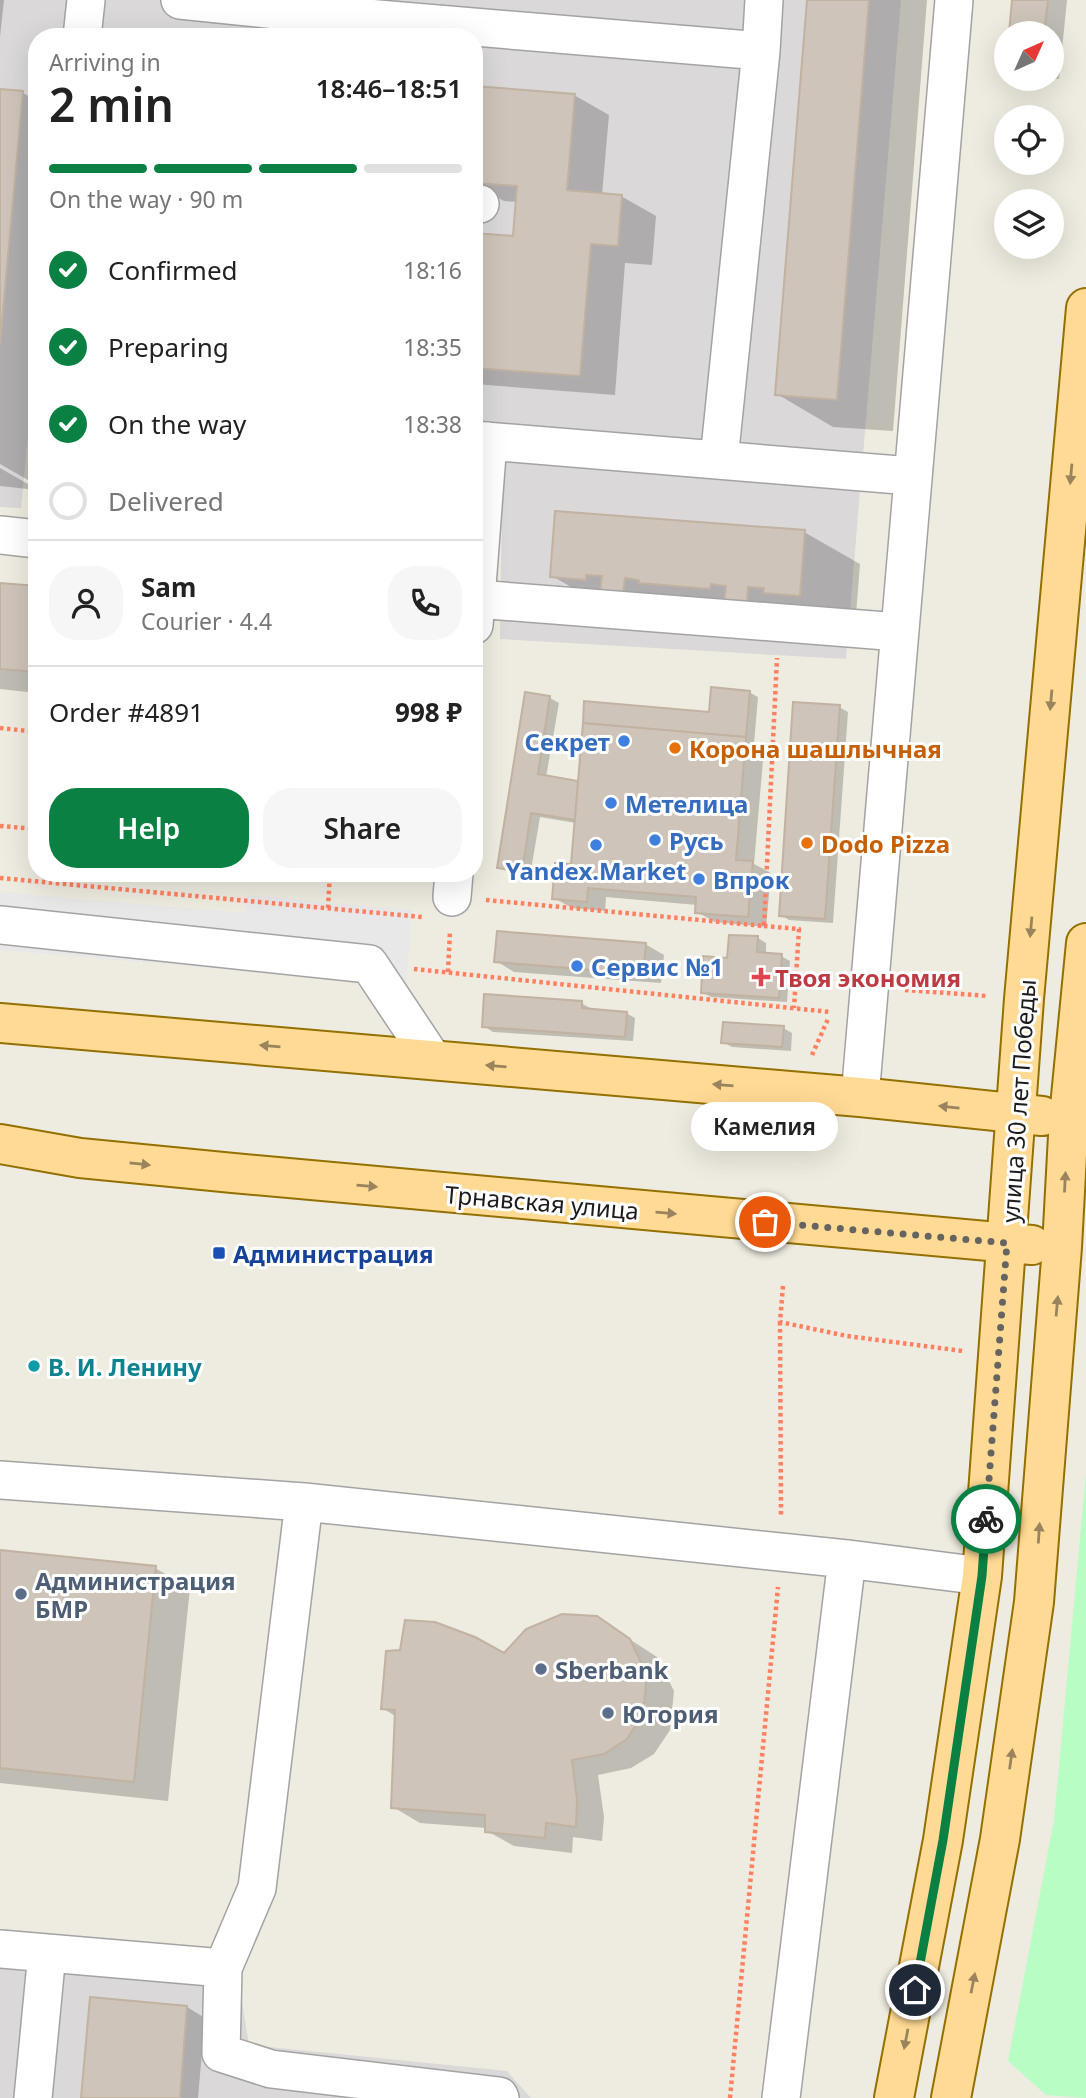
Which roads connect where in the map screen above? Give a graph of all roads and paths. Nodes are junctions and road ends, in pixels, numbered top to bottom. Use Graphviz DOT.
graph roads {
  1 [pos="86,0"];
  2 [pos="180,0"];
  3 [pos="764,0"];
  4 [pos="954,0"];
  5 [pos="296,6"];
  6 [pos="83,28"];
  7 [pos="761,51"];
  8 [pos="1086,308"];
  9 [pos="483,440"];
  10 [pos="719,460"];
  11 [pos="911,476"];
  12 [pos="0,535"];
  13 [pos="28,538"];
  14 [pos="483,612"];
  15 [pos="779,622"];
  16 [pos="899,632"];
  17 [pos="0,729"];
  18 [pos="28,731"];
  19 [pos="0,825"];
  20 [pos="28,828"];
  21 [pos="0,878"];
  22 [pos="28,881"];
  23 [pos="44,882"];
  24 [pos="329,882"];
  25 [pos="443,896"];
  26 [pos="328,908"];
  27 [pos="0,925"];
  28 [pos="764,926"];
  29 [pos="1086,943"];
  30 [pos="369,964"];
  31 [pos="869,987"];
  32 [pos="1024,999"];
  33 [pos="794,1008"];
  34 [pos="0,1023"];
  35 [pos="433,1060"];
  36 [pos="860,1097"];
  37 [pos="1017,1114"];
  38 [pos="1078,1118"];
  39 [pos="0,1144"];
  40 [pos="0,1155"];
  41 [pos="80,1158"];
  42 [pos="1007,1243"];
  43 [pos="1074,1249"];
  44 [pos="783,1286"];
  45 [pos="780,1322"];
  46 [pos="848,1336"];
  47 [pos="0,1480"];
  48 [pos="304,1502"];
  49 [pos="781,1552"];
  50 [pos="847,1559"];
  51 [pos="982,1576"];
  52 [pos="0,1949"];
  53 [pos="47,1953"];
  54 [pos="223,1968"];
  55 [pos="895,2095"];
  56 [pos="484,2096"];
  57 [pos="33,2098"];
  58 [pos="730,2098"];
  59 [pos="781,2098"];
  60 [pos="939,2098"];
  61 [pos="951,2098"];
  1 -- 6 [label="street"];
  2 -- 5 [label="street"];
  3 -- 7 [label="street"];
  4 -- 11 [label="street"];
  5 -- 7 [label="street"];
  7 -- 10 [label="street"];
  8 -- 32 [label="main road, улица 30 лет Победы, one-way"];
  9 -- 10 [label="street"];
  10 -- 11 [label="street"];
  11 -- 16 [label="street"];
  12 -- 13 [label="street"];
  14 -- 15 [label="street"];
  15 -- 16 [label="street"];
  15 -- 28 [label="path"];
  16 -- 31 [label="street"];
  17 -- 18 [label="path"];
  19 -- 20 [label="path"];
  21 -- 22 [label="path"];
  23 -- 26 [label="path"];
  24 -- 26 [label="path"];
  25 -- 26 [label="path"];
  25 -- 28 [label="path"];
  27 -- 30 [label="street"];
  28 -- 33 [label="path"];
  29 -- 38 [label="main road"];
  30 -- 33 [label="path"];
  30 -- 35 [label="street"];
  31 -- 32 [label="path"];
  31 -- 33 [label="path"];
  31 -- 36 [label="street"];
  32 -- 37 [label="main road, улица 30 лет Победы"];
  35 -- 34 [label="main road, one-way"];
  36 -- 35 [label="main road, one-way"];
  37 -- 36 [label="main road, one-way"];
  37 -- 38 [label="main road"];
  37 -- 42 [label="main road, улица 30 лет Победы"];
  43 -- 38 [label="main road, one-way"];
  39 -- 41 [label="main road, Трнавская улица"];
  40 -- 41 [label="street"];
  41 -- 42 [label="main road, Трнавская улица, one-way"];
  42 -- 43 [label="main road, Трнавская улица"];
  42 -- 51 [label="main road, улица 30 лет Победы"];
  61 -- 43 [label="main road, one-way"];
  44 -- 45 [label="path"];
  45 -- 46 [label="path"];
  45 -- 49 [label="path"];
  47 -- 48 [label="street"];
  48 -- 49 [label="street"];
  48 -- 54 [label="street"];
  49 -- 50 [label="street"];
  49 -- 58 [label="path"];
  50 -- 51 [label="street"];
  50 -- 59 [label="street"];
  51 -- 55 [label="main road, улица 30 лет Победы, one-way"];
  52 -- 53 [label="street"];
  53 -- 54 [label="street"];
  53 -- 57 [label="street"];
  54 -- 56 [label="street"];
  55 -- 60 [label="main road"];
}
